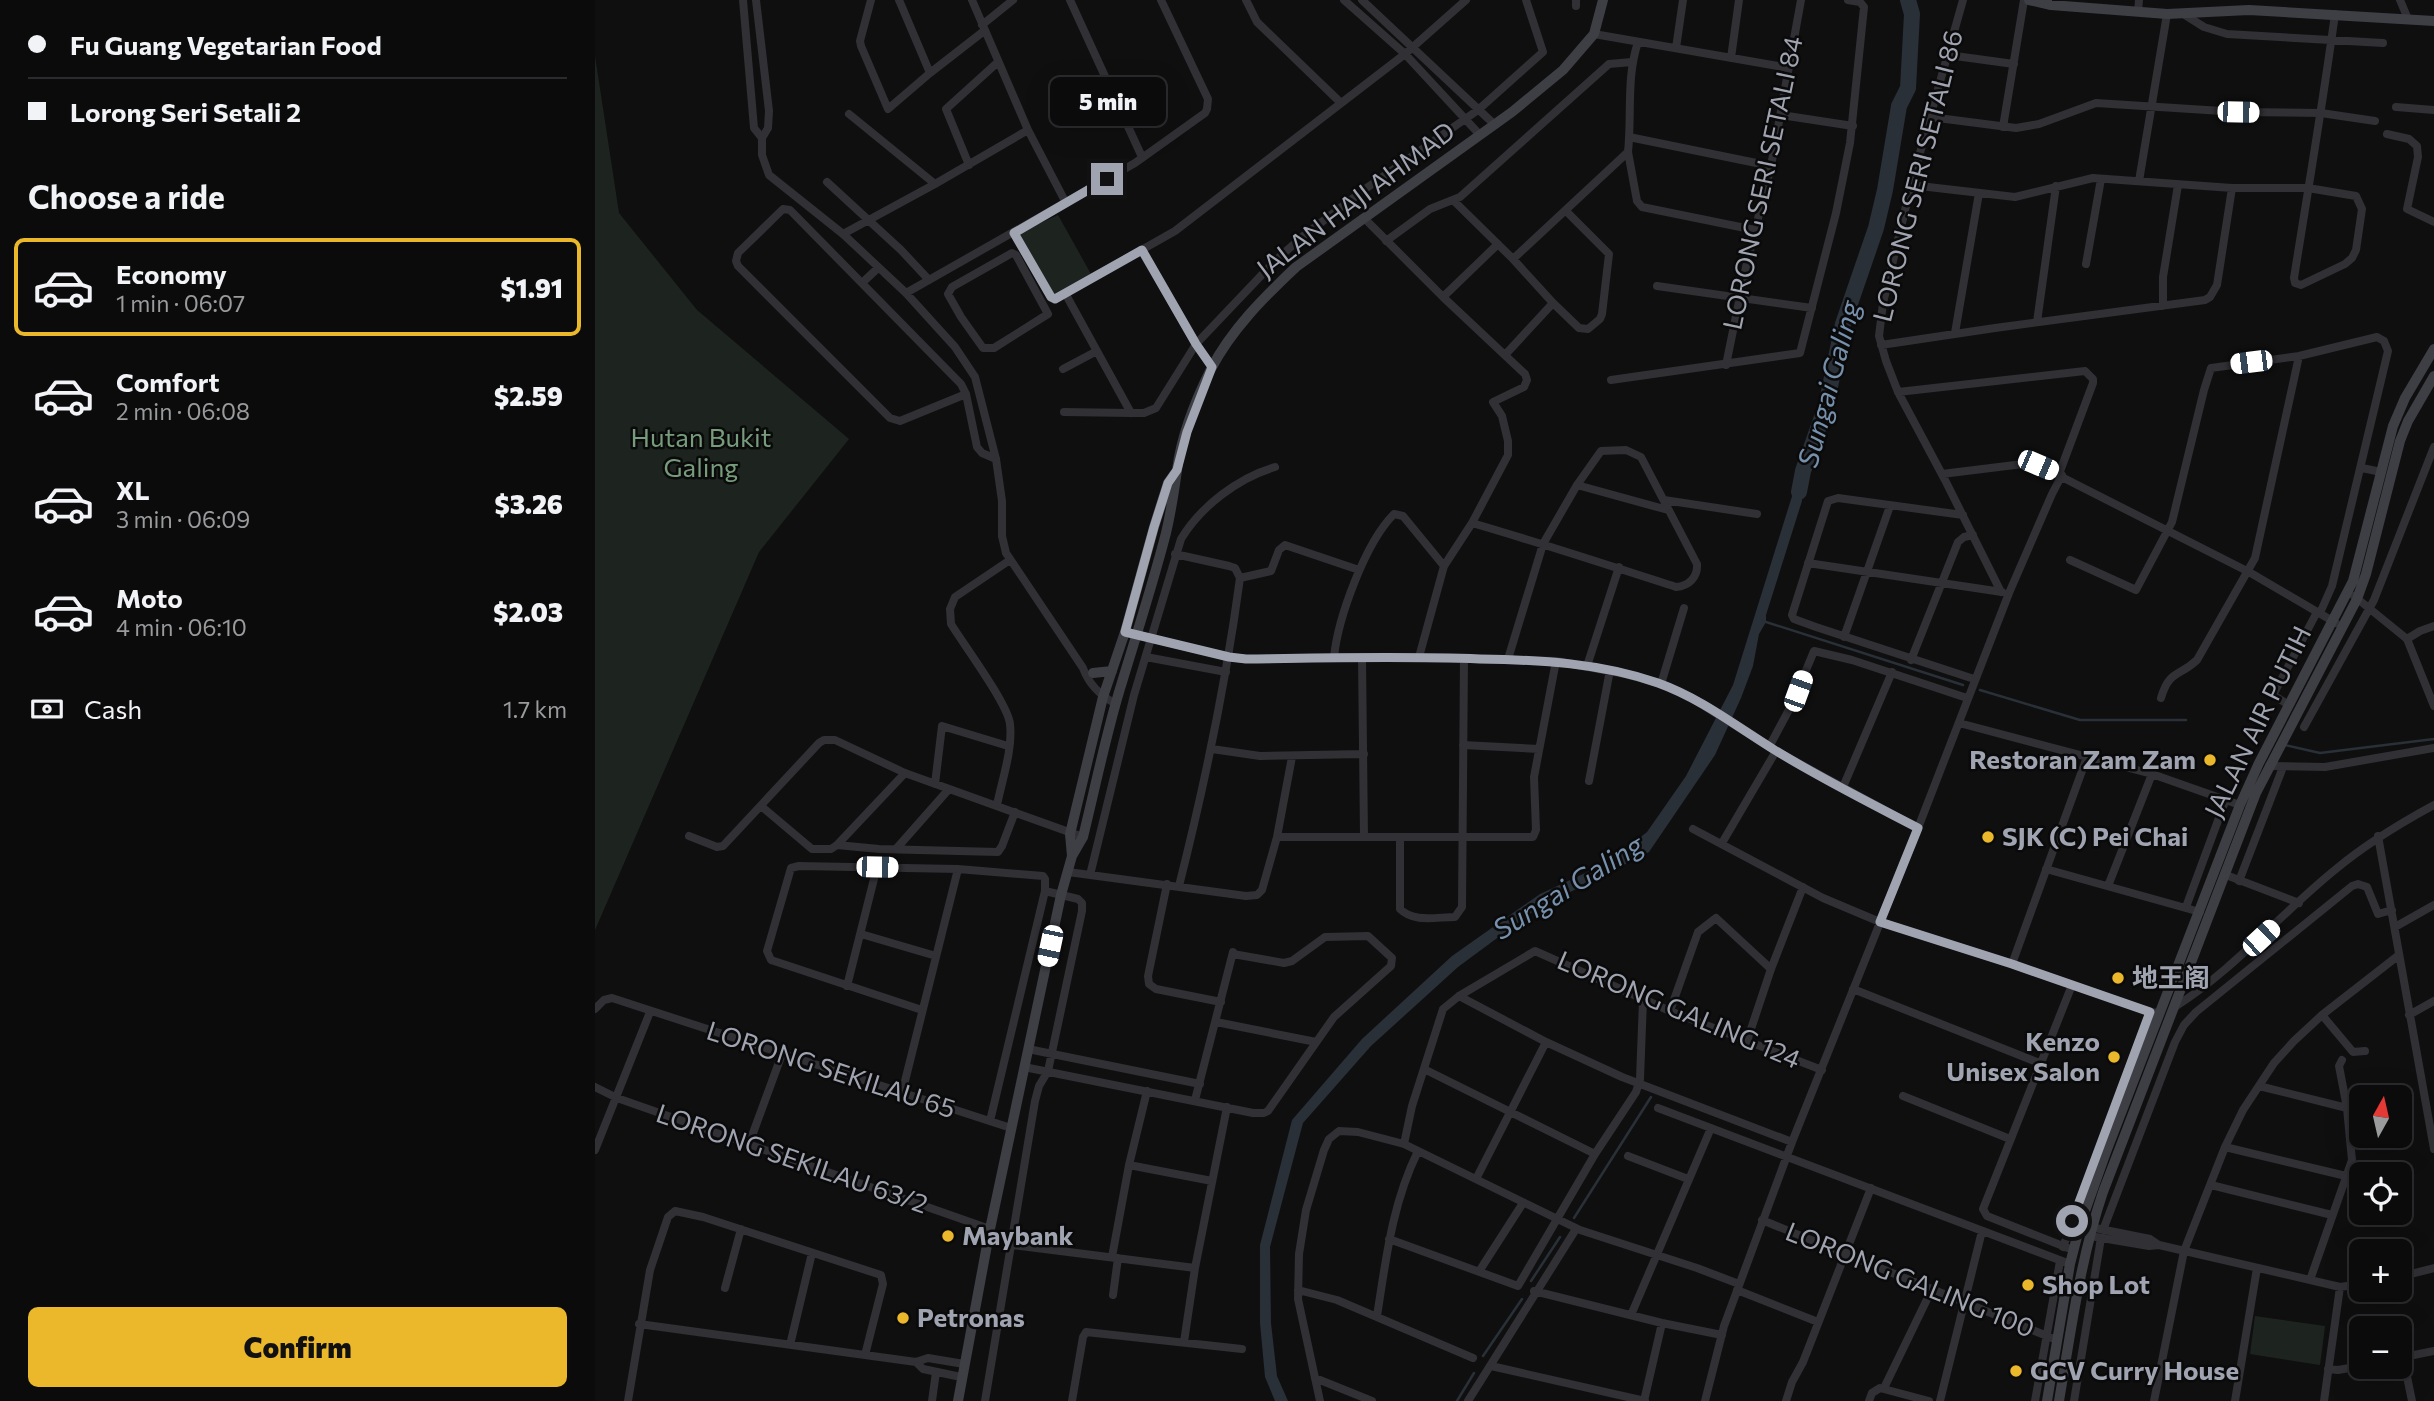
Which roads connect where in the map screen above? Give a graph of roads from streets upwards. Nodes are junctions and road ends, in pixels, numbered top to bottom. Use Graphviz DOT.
graph roads {
  1 [pos="743,0"];
  2 [pos="756,0"];
  3 [pos="871,0"];
  4 [pos="899,0"];
  5 [pos="972,0"];
  6 [pos="1013,0"];
  7 [pos="1070,0"];
  8 [pos="1161,0"];
  9 [pos="1247,0"];
  10 [pos="1344,0"];
  11 [pos="1362,0"];
  12 [pos="1466,0"];
  13 [pos="1526,0"];
  14 [pos="1603,0"];
  15 [pos="1683,0"];
  16 [pos="1739,0"];
  17 [pos="1801,0"];
  18 [pos="1848,0"];
  19 [pos="1963,0"];
  20 [pos="2027,0"];
  21 [pos="2206,0"];
  22 [pos="2400,0"];
  23 [pos="2138,6"];
  24 [pos="2206,13"];
  25 [pos="2167,14"];
  26 [pos="2335,14"];
  27 [pos="2185,15"];
  28 [pos="2408,19"];
  29 [pos="2434,21"];
  30 [pos="983,28"];
  31 [pos="1594,34"];
  32 [pos="2331,40"];
  33 [pos="1638,42"];
  34 [pos="2383,43"];
  35 [pos="1676,48"];
  36 [pos="1408,51"];
  37 [pos="1948,55"];
  38 [pos="1731,58"];
  39 [pos="998,62"];
  40 [pos="1632,62"];
  41 [pos="2014,64"];
  42 [pos="1789,68"];
  43 [pos="930,73"];
  44 [pos="1341,103"];
  45 [pos="2152,106"];
  46 [pos="2396,107"];
  47 [pos="1478,110"];
  48 [pos="2434,110"];
  49 [pos="2321,113"];
  50 [pos="849,114"];
  51 [pos="1781,115"];
  52 [pos="1930,117"];
  53 [pos="1465,118"];
  54 [pos="2375,121"];
  55 [pos="1495,125"];
  56 [pos="1853,126"];
  57 [pos="2003,127"];
  58 [pos="1028,130"];
  59 [pos="2387,134"];
  60 [pos="1480,135"];
  61 [pos="1629,137"];
  62 [pos="762,138"];
  63 [pos="1628,152"];
  64 [pos="1142,157"];
  65 [pos="969,165"];
  66 [pos="1771,166"];
  67 [pos="2101,178"];
  68 [pos="2139,181"];
  69 [pos="827,182"];
  70 [pos="935,184"];
  71 [pos="1912,185"];
  72 [pos="2178,185"];
  73 [pos="2056,186"];
  74 [pos="2232,188"];
  75 [pos="2308,188"];
  76 [pos="1979,193"];
  77 [pos="1454,201"];
  78 [pos="1066,203"];
  79 [pos="1566,211"];
  80 [pos="1364,218"];
  81 [pos="869,220"];
  82 [pos="2434,222"];
  83 [pos="1755,230"];
  84 [pos="1014,233"];
  85 [pos="843,234"];
  86 [pos="1386,242"];
  87 [pos="1498,244"];
  88 [pos="1142,250"];
  89 [pos="982,251"];
  90 [pos="1513,259"];
  91 [pos="2086,264"];
  92 [pos="991,265"];
  93 [pos="878,268"];
  94 [pos="929,281"];
  95 [pos="863,282"];
  96 [pos="1657,286"];
  97 [pos="906,293"];
  98 [pos="1065,293"];
  99 [pos="1443,298"];
  100 [pos="1739,298"];
  101 [pos="1553,303"];
  102 [pos="2163,306"];
  103 [pos="1812,308"];
  104 [pos="2037,322"];
  105 [pos="1955,333"];
  106 [pos="1196,344"];
  107 [pos="1881,345"];
  108 [pos="2434,349"];
  109 [pos="1097,351"];
  110 [pos="1505,355"];
  111 [pos="2299,356"];
  112 [pos="1726,365"];
  113 [pos="1212,367"];
  114 [pos="1063,369"];
  115 [pos="2422,370"];
  116 [pos="2434,377"];
  117 [pos="1611,380"];
  118 [pos="2434,390"];
  119 [pos="1898,392"];
  120 [pos="966,394"];
  121 [pos="2422,396"];
  122 [pos="1064,412"];
  123 [pos="1131,413"];
  124 [pos="2434,447"];
  125 [pos="996,459"];
  126 [pos="1275,467"];
  127 [pos="2362,468"];
  128 [pos="1177,470"];
  129 [pos="2381,472"];
  130 [pos="1942,474"];
  131 [pos="2061,475"];
  132 [pos="1577,485"];
  133 [pos="1664,500"];
  134 [pos="1890,506"];
  135 [pos="1668,510"];
  136 [pos="1757,514"];
  137 [pos="1963,515"];
  138 [pos="1472,523"];
  139 [pos="2168,530"];
  140 [pos="1973,535"];
  141 [pos="1543,544"];
  142 [pos="1175,554"];
  143 [pos="1010,560"];
  144 [pos="2070,560"];
  145 [pos="1808,563"];
  146 [pos="1444,566"];
  147 [pos="1619,567"];
  148 [pos="1359,570"];
  149 [pos="2249,572"];
  150 [pos="1866,573"];
  151 [pos="1240,578"];
  152 [pos="1942,584"];
  153 [pos="2005,592"];
  154 [pos="2353,595"];
  155 [pos="1684,608"];
  156 [pos="2370,608"];
  157 [pos="2319,612"];
  158 [pos="2337,624"];
  159 [pos="2434,626"];
  160 [pos="1125,632"];
  161 [pos="1138,635"];
  162 [pos="1844,637"];
  163 [pos="1151,639"];
  164 [pos="2407,639"];
  165 [pos="1146,657"];
  166 [pos="1229,657"];
  167 [pos="1334,657"];
  168 [pos="1362,657"];
  169 [pos="1419,657"];
  170 [pos="1464,658"];
  171 [pos="1507,659"];
  172 [pos="1910,660"];
  173 [pos="1556,661"];
  174 [pos="1587,666"];
  175 [pos="1610,670"];
  176 [pos="1088,671"];
  177 [pos="1112,671"];
  178 [pos="1226,672"];
  179 [pos="1892,672"];
  180 [pos="1974,679"];
  181 [pos="1661,684"];
  182 [pos="1105,692"];
  183 [pos="1119,692"];
  184 [pos="1968,698"];
  185 [pos="2161,698"];
  186 [pos="1116,704"];
  187 [pos="2289,705"];
  188 [pos="2434,706"];
  189 [pos="1959,723"];
  190 [pos="2304,727"];
  191 [pos="1009,746"];
  192 [pos="1463,746"];
  193 [pos="2434,748"];
  194 [pos="1212,749"];
  195 [pos="1539,749"];
  196 [pos="1772,749"];
  197 [pos="1364,754"];
  198 [pos="1292,757"];
  199 [pos="2087,757"];
  200 [pos="2269,766"];
  201 [pos="2283,767"];
  202 [pos="905,773"];
  203 [pos="2152,774"];
  204 [pos="1589,781"];
  205 [pos="935,784"];
  206 [pos="1843,787"];
  207 [pos="949,789"];
  208 [pos="2226,799"];
  209 [pos="2240,804"];
  210 [pos="997,805"];
  211 [pos="2434,805"];
  212 [pos="761,806"];
  213 [pos="1015,812"];
  214 [pos="1918,828"];
  215 [pos="1693,829"];
  216 [pos="1070,834"];
  217 [pos="689,836"];
  218 [pos="1277,836"];
  219 [pos="1364,836"];
  220 [pos="2378,836"];
  221 [pos="1083,837"];
  222 [pos="1400,837"];
  223 [pos="1462,837"];
  224 [pos="1722,843"];
  225 [pos="837,845"];
  226 [pos="896,849"];
  227 [pos="1072,856"];
  228 [pos="877,867"];
  229 [pos="958,869"];
  230 [pos="2046,869"];
  231 [pos="1068,872"];
  232 [pos="1090,875"];
  233 [pos="2226,875"];
  234 [pos="2239,880"];
  235 [pos="1167,884"];
  236 [pos="1179,886"];
  237 [pos="2108,886"];
  238 [pos="1803,887"];
  239 [pos="1045,891"];
  240 [pos="1061,895"];
  241 [pos="2299,903"];
  242 [pos="2434,905"];
  243 [pos="2186,907"];
  244 [pos="2392,910"];
  245 [pos="2200,912"];
  246 [pos="1880,922"];
  247 [pos="2395,927"];
  248 [pos="861,934"];
  249 [pos="2261,938"];
  250 [pos="2272,950"];
  251 [pos="2399,955"];
  252 [pos="936,956"];
  253 [pos="2012,964"];
  254 [pos="2190,965"];
  255 [pos="1771,969"];
  256 [pos="2206,984"];
  257 [pos="2072,985"];
  258 [pos="847,986"];
  259 [pos="1853,989"];
  260 [pos="1459,996"];
  261 [pos="1643,1000"];
  262 [pos="2434,1001"];
  263 [pos="1221,1002"];
  264 [pos="2173,1008"];
  265 [pos="595,1009"];
  266 [pos="922,1010"];
  267 [pos="1670,1011"];
  268 [pos="650,1012"];
  269 [pos="2155,1012"];
  270 [pos="2322,1015"];
  271 [pos="2409,1015"];
  272 [pos="1216,1022"];
  273 [pos="1747,1041"];
  274 [pos="1316,1042"];
  275 [pos="1546,1042"];
  276 [pos="1028,1049"];
  277 [pos="2365,1051"];
  278 [pos="782,1054"];
  279 [pos="1051,1054"];
  280 [pos="2342,1060"];
  281 [pos="2042,1064"];
  282 [pos="1024,1067"];
  283 [pos="1424,1069"];
  284 [pos="1822,1070"];
  285 [pos="1048,1071"];
  286 [pos="1199,1084"];
  287 [pos="1639,1084"];
  288 [pos="2259,1086"];
  289 [pos="595,1087"];
  290 [pos="1147,1091"];
  291 [pos="902,1093"];
  292 [pos="1903,1096"];
  293 [pos="617,1098"];
  294 [pos="1195,1100"];
  295 [pos="1227,1107"];
  296 [pos="2135,1107"];
  297 [pos="1658,1108"];
  298 [pos="2347,1108"];
  299 [pos="2148,1110"];
  300 [pos="1510,1111"];
  301 [pos="990,1121"];
  302 [pos="1011,1128"];
  303 [pos="1711,1128"];
  304 [pos="2010,1139"];
  305 [pos="1792,1142"];
  306 [pos="749,1144"];
  307 [pos="1404,1144"];
  308 [pos="2225,1147"];
  309 [pos="595,1150"];
  310 [pos="1417,1150"];
  311 [pos="2434,1150"];
  312 [pos="1595,1154"];
  313 [pos="1628,1156"];
  314 [pos="1787,1156"];
  315 [pos="1129,1165"];
  316 [pos="2346,1176"];
  317 [pos="1476,1179"];
  318 [pos="1688,1179"];
  319 [pos="1212,1181"];
  320 [pos="2211,1185"];
  321 [pos="1871,1188"];
  322 [pos="1523,1203"];
  323 [pos="2332,1215"];
  324 [pos="1557,1220"];
  325 [pos="1762,1220"];
  326 [pos="1576,1228"];
  327 [pos="741,1229"];
  328 [pos="990,1229"];
  329 [pos="1982,1231"];
  330 [pos="2090,1232"];
  331 [pos="1388,1239"];
  332 [pos="1013,1245"];
  333 [pos="2068,1249"];
  334 [pos="2184,1251"];
  335 [pos="812,1252"];
  336 [pos="1845,1252"];
  337 [pos="1656,1256"];
  338 [pos="1115,1257"];
  339 [pos="2065,1263"];
  340 [pos="1195,1268"];
  341 [pos="2257,1268"];
  342 [pos="2434,1268"];
  343 [pos="1480,1270"];
  344 [pos="2412,1274"];
  345 [pos="2310,1280"];
  346 [pos="2349,1286"];
  347 [pos="1738,1287"];
  348 [pos="2340,1287"];
  349 [pos="725,1288"];
  350 [pos="1932,1289"];
  351 [pos="1298,1290"];
  352 [pos="1535,1292"];
  353 [pos="1113,1295"];
  354 [pos="1964,1301"];
  355 [pos="1631,1315"];
  356 [pos="1377,1316"];
  357 [pos="1818,1322"];
  358 [pos="1661,1323"];
  359 [pos="639,1324"];
  360 [pos="1722,1335"];
  361 [pos="2045,1335"];
  362 [pos="2057,1340"];
  363 [pos="1184,1342"];
  364 [pos="790,1345"];
  365 [pos="1242,1349"];
  366 [pos="2434,1350"];
  367 [pos="865,1355"];
  368 [pos="2412,1355"];
  369 [pos="2066,1357"];
  370 [pos="1472,1358"];
  371 [pos="2081,1360"];
  372 [pos="916,1362"];
  373 [pos="964,1364"];
  374 [pos="1491,1366"];
  375 [pos="2349,1368"];
  376 [pos="2328,1369"];
  377 [pos="936,1372"];
  378 [pos="961,1377"];
  379 [pos="1315,1378"];
  380 [pos="2406,1379"];
  381 [pos="1884,1388"];
  382 [pos="1615,1398"];
  383 [pos="2044,1400"];
  384 [pos="628,1401"];
  385 [pos="932,1401"];
  386 [pos="958,1401"];
  387 [pos="985,1401"];
  388 [pos="1072,1401"];
  389 [pos="1319,1401"];
  390 [pos="1372,1401"];
  391 [pos="1468,1401"];
  392 [pos="1644,1401"];
  393 [pos="1705,1401"];
  394 [pos="1786,1401"];
  395 [pos="1869,1401"];
  396 [pos="1929,1401"];
  397 [pos="1940,1401"];
  398 [pos="2074,1401"];
  399 [pos="2154,1401"];
  400 [pos="2235,1401"];
  401 [pos="2324,1401"];
  402 [pos="2412,1401"];
  1 -- 62 [label="street"];
  2 -- 62 [label="street"];
  3 -- 43 [label="street"];
  4 -- 43 [label="street"];
  5 -- 30 [label="street"];
  6 -- 30 [label="street"];
  7 -- 64 [label="street"];
  8 -- 64 [label="street"];
  9 -- 44 [label="street"];
  10 -- 36 [label="street"];
  11 -- 36 [label="street"];
  12 -- 36 [label="street"];
  13 -- 47 [label="street"];
  14 -- 31 [label="street, JALAN HAJI AHMAD"];
  15 -- 35 [label="street"];
  16 -- 38 [label="street"];
  17 -- 42 [label="street, LORONG SERI SETALI 84"];
  18 -- 56 [label="street"];
  19 -- 37 [label="street, LORONG SERI SETALI 86"];
  20 -- 23 [label="street"];
  20 -- 41 [label="street"];
  21 -- 24 [label="street"];
  22 -- 28 [label="street"];
  23 -- 25 [label="street"];
  24 -- 26 [label="street"];
  24 -- 27 [label="street"];
  25 -- 27 [label="street"];
  25 -- 45 [label="street"];
  26 -- 28 [label="street"];
  26 -- 32 [label="street"];
  27 -- 32 [label="street"];
  28 -- 29 [label="street"];
  30 -- 39 [label="street"];
  30 -- 43 [label="street"];
  31 -- 33 [label="street"];
  31 -- 55 [label="street, JALAN HAJI AHMAD"];
  32 -- 34 [label="street"];
  32 -- 49 [label="street"];
  33 -- 35 [label="street"];
  33 -- 40 [label="street"];
  35 -- 38 [label="street"];
  36 -- 44 [label="street"];
  36 -- 47 [label="street"];
  36 -- 53 [label="street"];
  37 -- 41 [label="street"];
  37 -- 52 [label="street, LORONG SERI SETALI 86"];
  38 -- 42 [label="street"];
  39 -- 58 [label="street"];
  39 -- 65 [label="street"];
  40 -- 61 [label="street"];
  40 -- 77 [label="street"];
  41 -- 57 [label="street"];
  42 -- 51 [label="street, LORONG SERI SETALI 84"];
  44 -- 88 [label="street"];
  45 -- 49 [label="street"];
  45 -- 57 [label="street"];
  45 -- 68 [label="street"];
  46 -- 48 [label="street"];
  47 -- 53 [label="street"];
  47 -- 55 [label="street"];
  49 -- 54 [label="street"];
  49 -- 75 [label="street"];
  50 -- 70 [label="street"];
  51 -- 56 [label="street"];
  51 -- 66 [label="street, LORONG SERI SETALI 84"];
  52 -- 57 [label="street"];
  52 -- 71 [label="street, LORONG SERI SETALI 86"];
  53 -- 60 [label="street"];
  53 -- 106 [label="street"];
  55 -- 60 [label="street, JALAN HAJI AHMAD"];
  56 -- 103 [label="street"];
  58 -- 65 [label="street"];
  58 -- 78 [label="street"];
  59 -- 82 [label="street"];
  60 -- 80 [label="street, JALAN HAJI AHMAD"];
  61 -- 63 [label="street"];
  61 -- 66 [label="street"];
  62 -- 85 [label="street"];
  63 -- 79 [label="street"];
  63 -- 83 [label="street"];
  64 -- 78 [label="street"];
  65 -- 70 [label="street"];
  66 -- 83 [label="street, LORONG SERI SETALI 84"];
  67 -- 68 [label="street"];
  67 -- 73 [label="street"];
  67 -- 91 [label="street"];
  68 -- 72 [label="street"];
  69 -- 81 [label="street"];
  70 -- 81 [label="street"];
  71 -- 76 [label="street"];
  71 -- 107 [label="street, LORONG SERI SETALI 86"];
  72 -- 74 [label="street"];
  72 -- 102 [label="street"];
  73 -- 76 [label="street"];
  73 -- 104 [label="street"];
  74 -- 75 [label="street"];
  74 -- 102 [label="street"];
  75 -- 75 [label="street"];
  76 -- 105 [label="street"];
  77 -- 86 [label="street"];
  77 -- 87 [label="street"];
  78 -- 84 [label="street"];
  79 -- 90 [label="street"];
  79 -- 101 [label="street"];
  80 -- 86 [label="street"];
  80 -- 113 [label="street, JALAN HAJI AHMAD"];
  81 -- 85 [label="street"];
  81 -- 94 [label="street"];
  83 -- 100 [label="street, LORONG SERI SETALI 84"];
  84 -- 89 [label="street"];
  84 -- 98 [label="street"];
  85 -- 93 [label="street"];
  86 -- 99 [label="street"];
  87 -- 90 [label="street"];
  87 -- 99 [label="street"];
  88 -- 98 [label="street"];
  88 -- 106 [label="street"];
  89 -- 92 [label="street"];
  89 -- 94 [label="street"];
  90 -- 101 [label="street"];
  92 -- 92 [label="street"];
  93 -- 95 [label="street"];
  93 -- 97 [label="street"];
  94 -- 97 [label="street"];
  95 -- 120 [label="street"];
  95 -- 120 [label="street"];
  96 -- 100 [label="street"];
  97 -- 125 [label="street"];
  98 -- 109 [label="street"];
  99 -- 110 [label="street"];
  100 -- 103 [label="street"];
  100 -- 112 [label="street, LORONG SERI SETALI 84"];
  101 -- 110 [label="street"];
  102 -- 104 [label="street"];
  103 -- 112 [label="street"];
  104 -- 105 [label="street"];
  105 -- 107 [label="street"];
  106 -- 113 [label="street"];
  106 -- 123 [label="street"];
  107 -- 119 [label="street, LORONG SERI SETALI 86"];
  108 -- 115 [label="street, JALAN AIR PUTIH"];
  109 -- 114 [label="street"];
  109 -- 123 [label="street"];
  110 -- 138 [label="street"];
  111 -- 127 [label="street"];
  111 -- 139 [label="street"];
  111 -- 149 [label="street"];
  112 -- 117 [label="street"];
  113 -- 128 [label="street, JALAN HAJI AHMAD"];
  115 -- 116 [label="street"];
  115 -- 129 [label="street, JALAN AIR PUTIH"];
  116 -- 121 [label="street, JALAN AIR PUTIH"];
  118 -- 121 [label="street"];
  119 -- 130 [label="street, LORONG SERI SETALI 86"];
  119 -- 131 [label="street"];
  120 -- 125 [label="street"];
  121 -- 154 [label="street, JALAN AIR PUTIH"];
  122 -- 123 [label="street"];
  124 -- 156 [label="street"];
  125 -- 143 [label="street"];
  126 -- 142 [label="street"];
  127 -- 129 [label="street"];
  127 -- 157 [label="street"];
  128 -- 160 [label="street, JALAN HAJI AHMAD"];
  128 -- 161 [label="street, JALAN HAJI AHMAD"];
  129 -- 154 [label="street, JALAN AIR PUTIH"];
  130 -- 131 [label="street"];
  130 -- 137 [label="street, LORONG SERI SETALI 86"];
  131 -- 139 [label="street"];
  131 -- 153 [label="street"];
  132 -- 133 [label="street"];
  132 -- 135 [label="street"];
  132 -- 141 [label="street"];
  133 -- 135 [label="street"];
  133 -- 136 [label="street"];
  134 -- 137 [label="street"];
  134 -- 145 [label="street"];
  134 -- 150 [label="street"];
  135 -- 147 [label="street"];
  137 -- 140 [label="street, LORONG SERI SETALI 86"];
  138 -- 141 [label="street"];
  138 -- 146 [label="street"];
  139 -- 144 [label="street"];
  139 -- 149 [label="street"];
  140 -- 152 [label="street"];
  140 -- 153 [label="street, LORONG SERI SETALI 86"];
  141 -- 147 [label="street"];
  141 -- 171 [label="street"];
  142 -- 151 [label="street"];
  142 -- 163 [label="street"];
  143 -- 176 [label="street"];
  143 -- 191 [label="street"];
  145 -- 150 [label="street"];
  145 -- 162 [label="street"];
  146 -- 148 [label="street"];
  146 -- 169 [label="street"];
  147 -- 174 [label="street"];
  148 -- 151 [label="street"];
  148 -- 167 [label="street"];
  149 -- 157 [label="street"];
  149 -- 185 [label="street"];
  150 -- 152 [label="street"];
  150 -- 162 [label="street"];
  151 -- 166 [label="street"];
  152 -- 153 [label="street"];
  152 -- 172 [label="street"];
  153 -- 180 [label="street"];
  154 -- 156 [label="street"];
  154 -- 158 [label="street, JALAN AIR PUTIH"];
  155 -- 181 [label="street"];
  156 -- 164 [label="street"];
  156 -- 190 [label="street"];
  157 -- 158 [label="street"];
  157 -- 187 [label="street"];
  158 -- 187 [label="street, JALAN AIR PUTIH"];
  158 -- 200 [label="street, JALAN AIR PUTIH"];
  159 -- 164 [label="street"];
  160 -- 161 [label="street"];
  160 -- 177 [label="street, JALAN HAJI AHMAD"];
  161 -- 163 [label="street"];
  161 -- 183 [label="street, JALAN HAJI AHMAD"];
  162 -- 172 [label="street"];
  163 -- 165 [label="street"];
  163 -- 166 [label="street"];
  164 -- 188 [label="street"];
  165 -- 178 [label="street"];
  165 -- 232 [label="street"];
  166 -- 167 [label="street"];
  166 -- 178 [label="street"];
  167 -- 168 [label="street"];
  168 -- 169 [label="street"];
  168 -- 197 [label="street"];
  169 -- 170 [label="street"];
  170 -- 171 [label="street"];
  170 -- 192 [label="street"];
  171 -- 173 [label="street"];
  172 -- 180 [label="street"];
  173 -- 174 [label="street"];
  173 -- 195 [label="street"];
  174 -- 175 [label="street"];
  175 -- 181 [label="street"];
  175 -- 204 [label="street"];
  176 -- 177 [label="street"];
  176 -- 182 [label="street"];
  177 -- 182 [label="street, JALAN HAJI AHMAD"];
  178 -- 194 [label="street"];
  179 -- 184 [label="street"];
  179 -- 196 [label="street"];
  179 -- 206 [label="street"];
  180 -- 184 [label="street"];
  181 -- 196 [label="street"];
  182 -- 183 [label="street"];
  182 -- 186 [label="street"];
  182 -- 216 [label="street, JALAN HAJI AHMAD"];
  183 -- 186 [label="street, JALAN HAJI AHMAD"];
  184 -- 189 [label="street"];
  186 -- 221 [label="street, JALAN HAJI AHMAD"];
  187 -- 209 [label="street, JALAN AIR PUTIH"];
  189 -- 199 [label="street"];
  189 -- 214 [label="street"];
  191 -- 205 [label="street"];
  191 -- 210 [label="street"];
  192 -- 195 [label="street"];
  192 -- 223 [label="street"];
  193 -- 201 [label="street"];
  194 -- 198 [label="street"];
  194 -- 236 [label="street"];
  195 -- 223 [label="street"];
  196 -- 206 [label="street"];
  196 -- 224 [label="street"];
  197 -- 198 [label="street"];
  197 -- 219 [label="street"];
  198 -- 218 [label="street"];
  199 -- 203 [label="street"];
  199 -- 230 [label="street"];
  200 -- 201 [label="street"];
  200 -- 233 [label="street, JALAN AIR PUTIH"];
  201 -- 234 [label="street"];
  202 -- 205 [label="street"];
  202 -- 212 [label="street"];
  202 -- 225 [label="street"];
  203 -- 208 [label="street"];
  203 -- 237 [label="street"];
  205 -- 207 [label="street"];
  206 -- 214 [label="street"];
  207 -- 210 [label="street"];
  207 -- 226 [label="street"];
  208 -- 209 [label="street"];
  208 -- 243 [label="street"];
  209 -- 245 [label="street, JALAN AIR PUTIH"];
  210 -- 213 [label="street"];
  211 -- 220 [label="street"];
  212 -- 217 [label="street"];
  212 -- 225 [label="street"];
  213 -- 216 [label="street"];
  213 -- 226 [label="street"];
  214 -- 246 [label="street"];
  215 -- 224 [label="street"];
  216 -- 221 [label="street"];
  216 -- 227 [label="street, JALAN HAJI AHMAD"];
  218 -- 219 [label="street"];
  218 -- 236 [label="street"];
  219 -- 222 [label="street"];
  220 -- 241 [label="street"];
  220 -- 244 [label="street"];
  221 -- 227 [label="street, JALAN HAJI AHMAD"];
  222 -- 223 [label="street"];
  222 -- 223 [label="street"];
  224 -- 238 [label="street"];
  225 -- 226 [label="street"];
  227 -- 231 [label="street, JALAN HAJI AHMAD"];
  228 -- 229 [label="street"];
  228 -- 248 [label="street"];
  228 -- 258 [label="street"];
  229 -- 239 [label="street"];
  229 -- 252 [label="street"];
  230 -- 237 [label="street"];
  230 -- 253 [label="street"];
  231 -- 232 [label="street"];
  231 -- 240 [label="street, JALAN HAJI AHMAD"];
  232 -- 235 [label="street"];
  233 -- 234 [label="street"];
  233 -- 254 [label="street, JALAN AIR PUTIH"];
  234 -- 241 [label="street"];
  235 -- 236 [label="street"];
  235 -- 263 [label="street"];
  237 -- 243 [label="street"];
  238 -- 246 [label="street"];
  238 -- 255 [label="street"];
  239 -- 240 [label="street"];
  239 -- 301 [label="street"];
  240 -- 276 [label="street, JALAN HAJI AHMAD"];
  240 -- 279 [label="street"];
  241 -- 249 [label="street"];
  242 -- 247 [label="street"];
  243 -- 245 [label="street"];
  244 -- 247 [label="street"];
  244 -- 250 [label="street"];
  245 -- 269 [label="street, JALAN AIR PUTIH"];
  246 -- 253 [label="street"];
  246 -- 259 [label="street"];
  247 -- 251 [label="street"];
  248 -- 252 [label="street"];
  248 -- 258 [label="street"];
  249 -- 250 [label="street"];
  249 -- 256 [label="street"];
  250 -- 299 [label="street"];
  251 -- 270 [label="street"];
  251 -- 271 [label="street"];
  252 -- 266 [label="street"];
  253 -- 257 [label="street"];
  254 -- 256 [label="street"];
  254 -- 264 [label="street, JALAN AIR PUTIH"];
  255 -- 267 [label="street"];
  255 -- 273 [label="street"];
  256 -- 264 [label="street"];
  257 -- 269 [label="street"];
  257 -- 281 [label="street"];
  258 -- 266 [label="street"];
  259 -- 281 [label="street"];
  259 -- 284 [label="street"];
  260 -- 261 [label="street, LORONG GALING 124"];
  260 -- 275 [label="street"];
  260 -- 283 [label="street, LORONG GALING 124"];
  261 -- 267 [label="street, LORONG GALING 124"];
  261 -- 287 [label="street"];
  262 -- 271 [label="street"];
  263 -- 272 [label="street"];
  263 -- 274 [label="street"];
  264 -- 269 [label="street"];
  264 -- 296 [label="street, JALAN AIR PUTIH"];
  265 -- 268 [label="street, LORONG SEKILAU 65"];
  266 -- 291 [label="street"];
  267 -- 273 [label="street, LORONG GALING 124"];
  268 -- 278 [label="street, LORONG SEKILAU 65"];
  268 -- 293 [label="street"];
  269 -- 330 [label="street, JALAN AIR PUTIH"];
  269 -- 333 [label="street"];
  270 -- 277 [label="street"];
  270 -- 288 [label="street"];
  271 -- 311 [label="street"];
  272 -- 274 [label="street"];
  272 -- 286 [label="street"];
  273 -- 284 [label="street, LORONG GALING 124"];
  274 -- 295 [label="street"];
  275 -- 287 [label="street"];
  275 -- 300 [label="street"];
  276 -- 279 [label="street"];
  276 -- 282 [label="street, JALAN HAJI AHMAD"];
  278 -- 291 [label="street, LORONG SEKILAU 65"];
  278 -- 306 [label="street"];
  279 -- 285 [label="street"];
  279 -- 286 [label="street"];
  280 -- 298 [label="street"];
  281 -- 304 [label="street"];
  282 -- 285 [label="street"];
  282 -- 302 [label="street, JALAN HAJI AHMAD"];
  283 -- 300 [label="street"];
  283 -- 307 [label="street, LORONG GALING 124"];
  284 -- 305 [label="street"];
  285 -- 290 [label="street"];
  285 -- 332 [label="street"];
  286 -- 294 [label="street"];
  287 -- 305 [label="street"];
  287 -- 312 [label="street"];
  288 -- 298 [label="street"];
  288 -- 308 [label="street"];
  289 -- 293 [label="street, LORONG SEKILAU 63/2"];
  290 -- 294 [label="street"];
  290 -- 315 [label="street"];
  291 -- 301 [label="street, LORONG SEKILAU 65"];
  292 -- 304 [label="street"];
  293 -- 306 [label="street, LORONG SEKILAU 63/2"];
  293 -- 309 [label="street"];
  294 -- 295 [label="street"];
  295 -- 319 [label="street"];
  296 -- 299 [label="street"];
  296 -- 330 [label="street, JALAN AIR PUTIH"];
  297 -- 303 [label="street"];
  298 -- 316 [label="street"];
  299 -- 330 [label="street"];
  300 -- 312 [label="street"];
  300 -- 317 [label="street"];
  301 -- 302 [label="street, LORONG SEKILAU 65"];
  302 -- 328 [label="street, JALAN HAJI AHMAD"];
  303 -- 314 [label="street"];
  303 -- 318 [label="street"];
  304 -- 333 [label="street"];
  305 -- 314 [label="street"];
  306 -- 328 [label="street, LORONG SEKILAU 63/2"];
  307 -- 310 [label="street"];
  307 -- 351 [label="street"];
  308 -- 316 [label="street"];
  308 -- 320 [label="street"];
  310 -- 317 [label="street"];
  310 -- 331 [label="street"];
  312 -- 324 [label="street"];
  313 -- 318 [label="street"];
  314 -- 321 [label="street"];
  314 -- 325 [label="street"];
  315 -- 319 [label="street"];
  315 -- 338 [label="street"];
  316 -- 323 [label="street"];
  317 -- 322 [label="street"];
  318 -- 337 [label="street"];
  319 -- 340 [label="street"];
  320 -- 323 [label="street"];
  320 -- 334 [label="street"];
  321 -- 329 [label="street"];
  321 -- 336 [label="street"];
  322 -- 324 [label="street"];
  322 -- 343 [label="street"];
  323 -- 345 [label="street"];
  324 -- 326 [label="street"];
  324 -- 343 [label="street"];
  325 -- 336 [label="street, LORONG GALING 100"];
  325 -- 347 [label="street"];
  326 -- 337 [label="street"];
  326 -- 352 [label="street"];
  327 -- 335 [label="street"];
  327 -- 349 [label="street"];
  327 -- 359 [label="street"];
  328 -- 373 [label="street, JALAN HAJI AHMAD"];
  329 -- 339 [label="street"];
  329 -- 354 [label="street"];
  330 -- 333 [label="street, JALAN AIR PUTIH"];
  330 -- 334 [label="street"];
  330 -- 369 [label="street, JALAN AIR PUTIH"];
  330 -- 371 [label="street"];
  331 -- 343 [label="street"];
  331 -- 356 [label="street"];
  332 -- 338 [label="street"];
  332 -- 387 [label="street"];
  333 -- 339 [label="street, JALAN AIR PUTIH"];
  334 -- 341 [label="street"];
  334 -- 399 [label="street"];
  335 -- 364 [label="street"];
  335 -- 367 [label="street"];
  336 -- 350 [label="street, LORONG GALING 100"];
  336 -- 357 [label="street"];
  337 -- 347 [label="street"];
  337 -- 355 [label="street"];
  338 -- 340 [label="street"];
  338 -- 353 [label="street"];
  339 -- 361 [label="street"];
  339 -- 362 [label="street, JALAN AIR PUTIH"];
  340 -- 363 [label="street"];
  341 -- 345 [label="street"];
  341 -- 400 [label="street"];
  342 -- 344 [label="street"];
  345 -- 348 [label="street"];
  346 -- 348 [label="street"];
  347 -- 357 [label="street"];
  347 -- 360 [label="street"];
  348 -- 376 [label="street"];
  350 -- 354 [label="street, LORONG GALING 100"];
  350 -- 381 [label="street"];
  351 -- 356 [label="street"];
  351 -- 379 [label="street"];
  352 -- 355 [label="street"];
  352 -- 374 [label="street"];
  354 -- 361 [label="street, LORONG GALING 100"];
  354 -- 397 [label="street"];
  355 -- 358 [label="street"];
  356 -- 370 [label="street"];
  357 -- 394 [label="street"];
  358 -- 360 [label="street"];
  358 -- 392 [label="street"];
  359 -- 364 [label="street"];
  359 -- 384 [label="street"];
  360 -- 393 [label="street"];
  361 -- 362 [label="street, LORONG GALING 100"];
  361 -- 383 [label="street"];
  362 -- 383 [label="street, JALAN AIR PUTIH"];
  363 -- 365 [label="street"];
  363 -- 388 [label="street"];
  364 -- 367 [label="street"];
  366 -- 368 [label="street"];
  367 -- 372 [label="street"];
  369 -- 371 [label="street"];
  369 -- 383 [label="street, JALAN AIR PUTIH"];
  371 -- 398 [label="street"];
  372 -- 373 [label="street"];
  372 -- 377 [label="street"];
  373 -- 378 [label="street, JALAN HAJI AHMAD"];
  374 -- 382 [label="street"];
  374 -- 391 [label="street"];
  375 -- 376 [label="street"];
  376 -- 401 [label="street"];
  377 -- 378 [label="street"];
  377 -- 385 [label="street"];
  378 -- 386 [label="street, JALAN HAJI AHMAD"];
  379 -- 389 [label="street"];
  379 -- 390 [label="street"];
  380 -- 402 [label="street"];
  381 -- 395 [label="street"];
  381 -- 396 [label="street"];
  382 -- 392 [label="street"];
}
